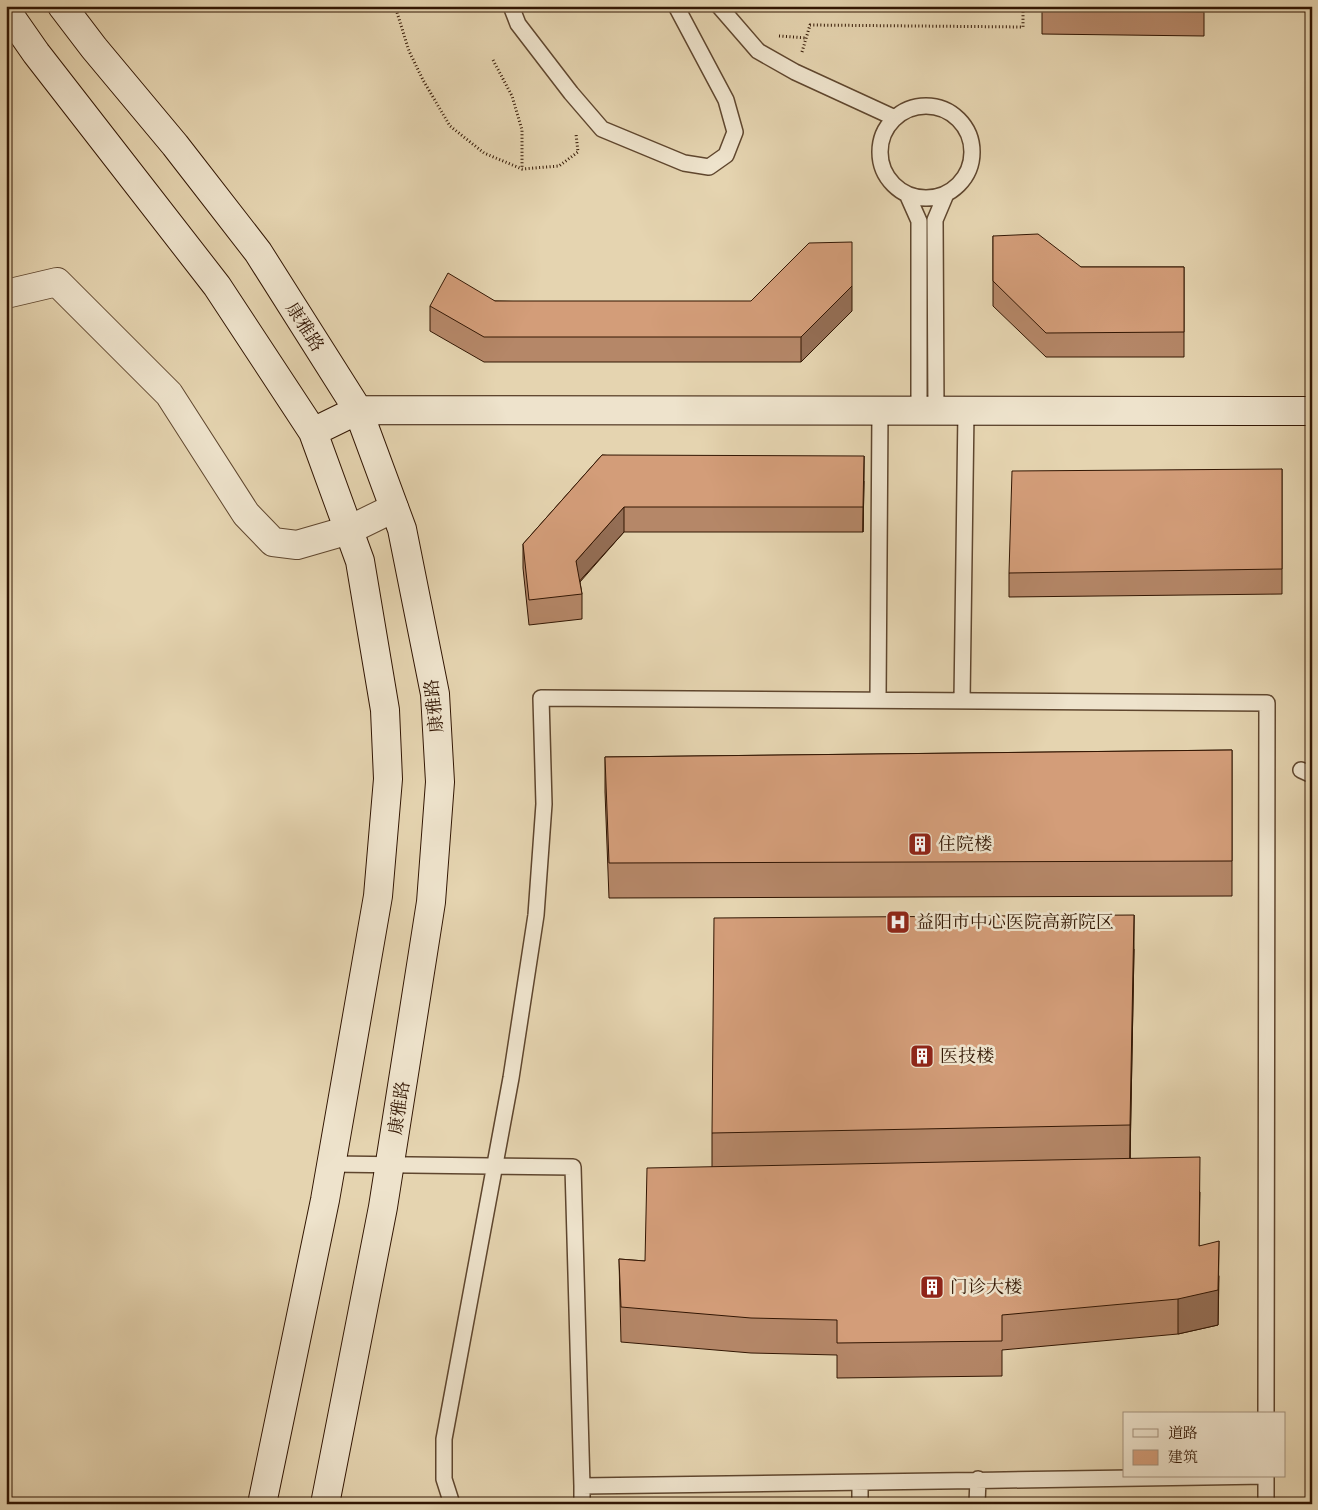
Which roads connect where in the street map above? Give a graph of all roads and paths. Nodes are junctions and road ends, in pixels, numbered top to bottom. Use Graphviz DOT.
graph roads {
  1 [pos="62,6"];
  2 [pos="395,6"];
  3 [pos="510,6"];
  4 [pos="676,6"];
  5 [pos="719,6"];
  6 [pos="1023,6"];
  7 [pos="6,10"];
  8 [pos="777,36"];
  9 [pos="806,38"];
  10 [pos="493,60"];
  11 [pos="795,72"];
  12 [pos="571,93"];
  13 [pos="896,118"];
  14 [pos="522,169"];
  15 [pos="908,194"];
  16 [pos="946,194"];
  17 [pos="6,294"];
  18 [pos="358,410"];
  19 [pos="880,411"];
  20 [pos="927,411"];
  21 [pos="966,411"];
  22 [pos="1312,411"];
  23 [pos="313,432"];
  24 [pos="394,508"];
  25 [pos="349,530"];
  26 [pos="878,700"];
  27 [pos="962,701"];
  28 [pos="331,1164"];
  29 [pos="390,1165"];
  30 [pos="494,1166"];
  31 [pos="1266,1412"];
  32 [pos="1123,1478"];
  33 [pos="1266,1478"];
  34 [pos="978,1480"];
  35 [pos="860,1484"];
  36 [pos="582,1486"];
  37 [pos="262,1504"];
  38 [pos="325,1504"];
  39 [pos="452,1504"];
  40 [pos="582,1504"];
  41 [pos="860,1504"];
  42 [pos="977,1504"];
  43 [pos="1266,1504"];
  1 -- 18 [label="main road, 康雅路"];
  2 -- 14 [label="path"];
  3 -- 12 [label="lane"];
  4 -- 12 [label="lane"];
  5 -- 11 [label="lane"];
  6 -- 9 [label="path"];
  7 -- 23 [label="main road"];
  8 -- 9 [label="path"];
  9 -- 11 [label="path"];
  10 -- 14 [label="path"];
  11 -- 13 [label="lane"];
  12 -- 14 [label="path"];
  13 -- 15 [label="lane"];
  13 -- 16 [label="lane"];
  15 -- 16 [label="lane"];
  15 -- 20 [label="lane"];
  16 -- 20 [label="lane"];
  17 -- 25 [label="main road"];
  18 -- 19 [label="main road"];
  18 -- 23 [label="main road"];
  18 -- 24 [label="main road, 康雅路"];
  19 -- 20 [label="main road"];
  19 -- 26 [label="lane"];
  20 -- 21 [label="main road"];
  21 -- 22 [label="main road"];
  21 -- 27 [label="lane"];
  23 -- 25 [label="main road"];
  24 -- 25 [label="main road"];
  24 -- 29 [label="main road, 康雅路"];
  25 -- 28 [label="main road"];
  26 -- 27 [label="lane"];
  26 -- 30 [label="lane"];
  27 -- 31 [label="lane"];
  28 -- 29 [label="lane"];
  28 -- 37 [label="main road"];
  29 -- 30 [label="lane"];
  29 -- 38 [label="main road, 康雅路"];
  30 -- 36 [label="lane"];
  30 -- 39 [label="lane"];
  32 -- 34 [label="lane"];
  33 -- 43 [label="lane"];
  34 -- 35 [label="lane"];
  34 -- 42 [label="lane"];
  35 -- 36 [label="lane"];
  35 -- 41 [label="lane"];
  36 -- 40 [label="lane"];
}
